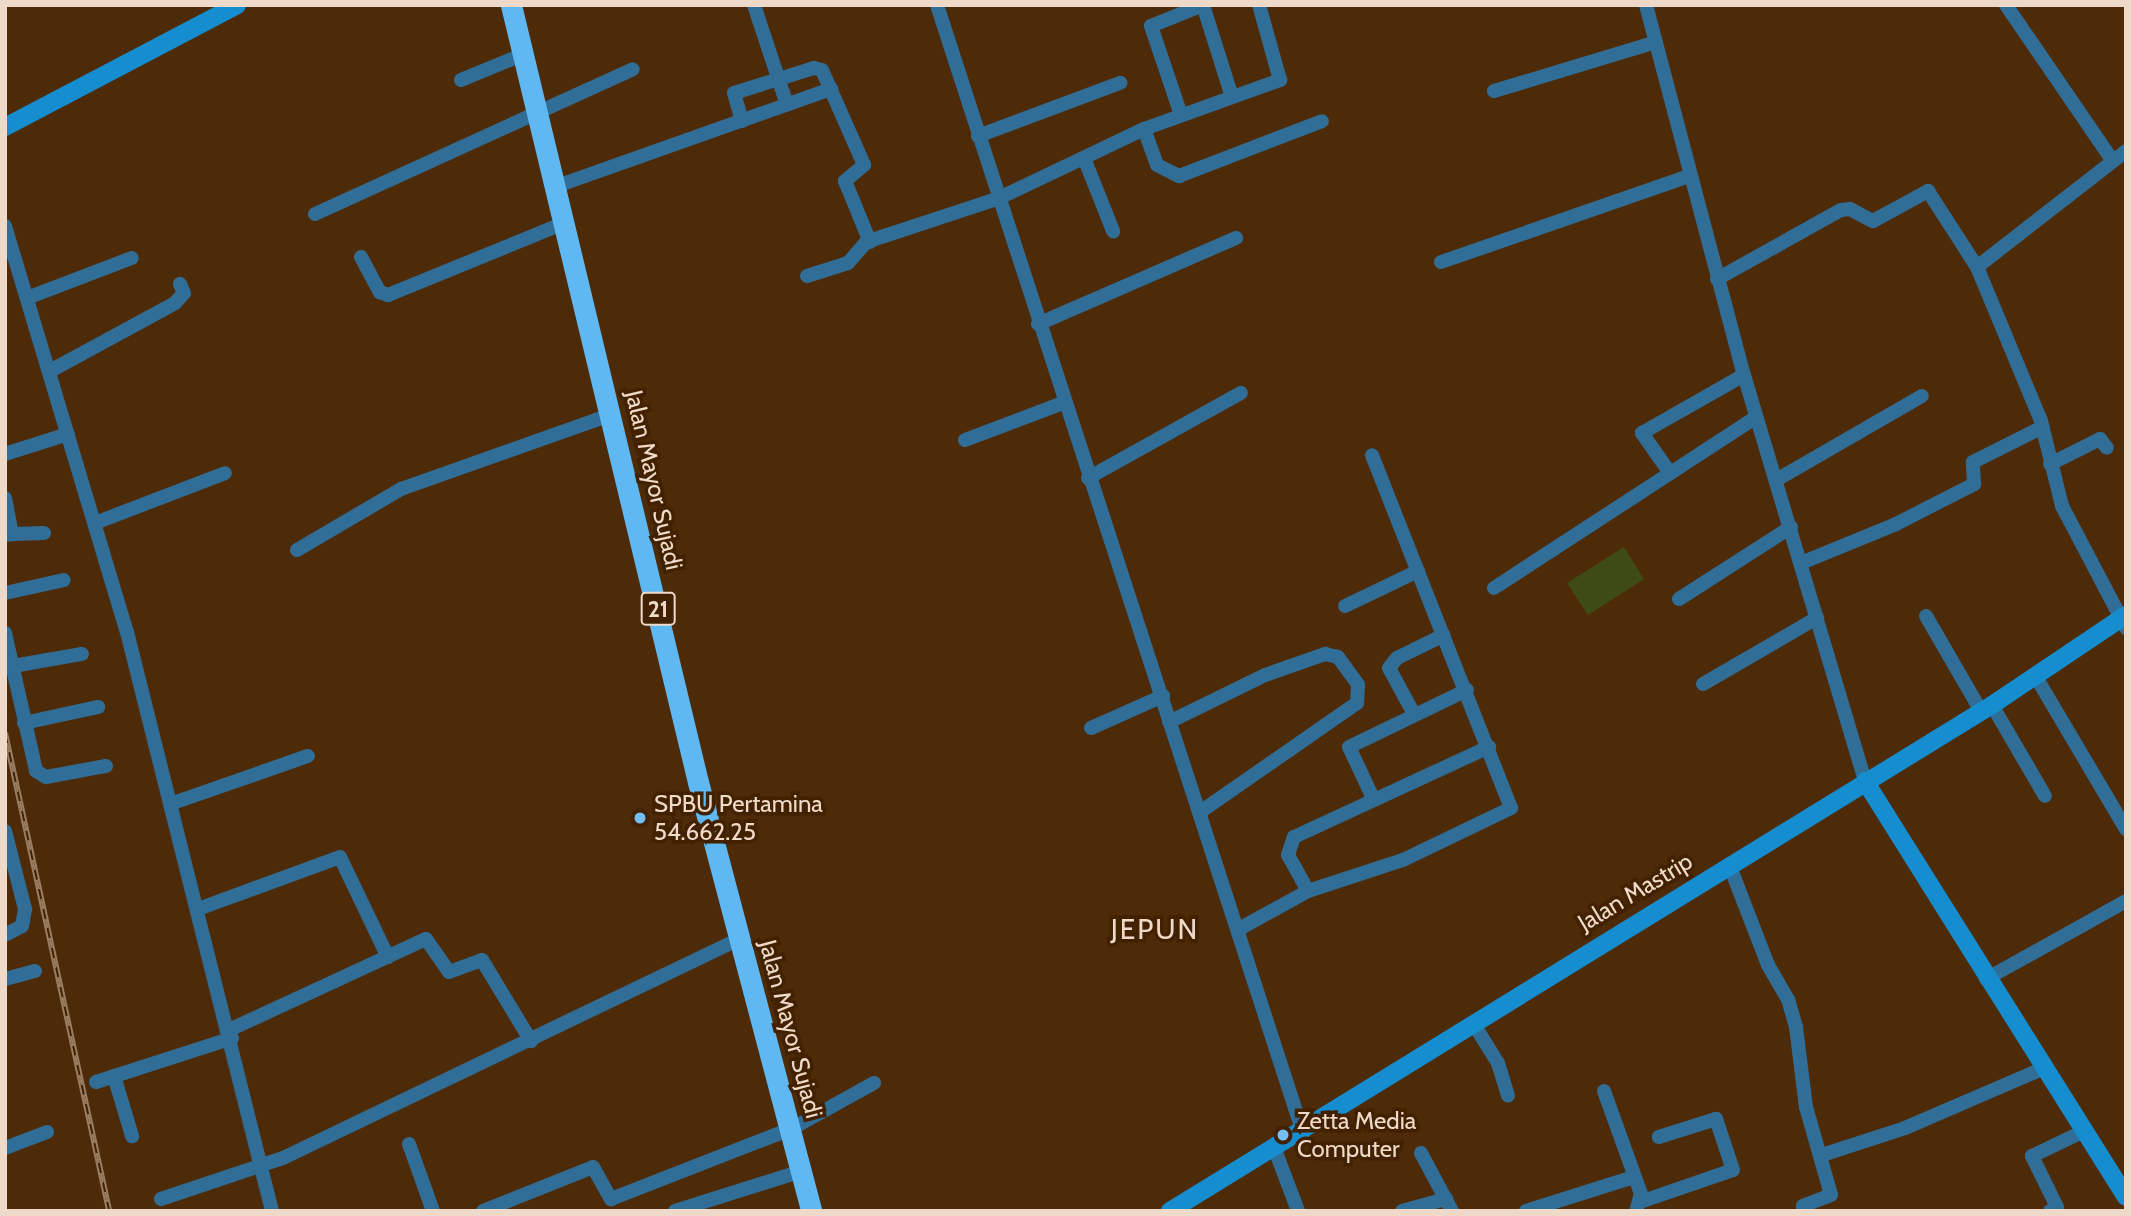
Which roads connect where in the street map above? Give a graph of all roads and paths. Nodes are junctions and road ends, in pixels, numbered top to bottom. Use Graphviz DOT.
graph roads {
  1 [pos="237,5"];
  2 [pos="512,5"];
  3 [pos="754,5"];
  4 [pos="937,5"];
  5 [pos="1203,5"];
  6 [pos="1259,5"];
  7 [pos="1646,5"];
  8 [pos="2006,5"];
  9 [pos="1656,42"];
  10 [pos="524,54"];
  11 [pos="634,69"];
  12 [pos="461,79"];
  13 [pos="779,79"];
  14 [pos="1120,83"];
  15 [pos="831,89"];
  16 [pos="1494,92"];
  17 [pos="1232,97"];
  18 [pos="787,105"];
  19 [pos="538,113"];
  20 [pos="1181,115"];
  21 [pos="741,121"];
  22 [pos="1322,121"];
  23 [pos="5,127"];
  24 [pos="1144,129"];
  25 [pos="978,136"];
  26 [pos="2126,151"];
  27 [pos="1084,158"];
  28 [pos="2113,161"];
  29 [pos="1690,176"];
  30 [pos="557,186"];
  31 [pos="997,199"];
  32 [pos="315,214"];
  33 [pos="567,222"];
  34 [pos="5,226"];
  35 [pos="1114,231"];
  36 [pos="1236,238"];
  37 [pos="870,242"];
  38 [pos="361,257"];
  39 [pos="132,258"];
  40 [pos="1441,262"];
  41 [pos="1978,267"];
  42 [pos="807,276"];
  43 [pos="1717,279"];
  44 [pos="180,284"];
  45 [pos="27,298"];
  46 [pos="1038,324"];
  47 [pos="50,371"];
  48 [pos="1744,375"];
  49 [pos="1241,393"];
  50 [pos="1922,396"];
  51 [pos="1063,403"];
  52 [pos="610,415"];
  53 [pos="1756,417"];
  54 [pos="2043,427"];
  55 [pos="68,434"];
  56 [pos="965,440"];
  57 [pos="2107,448"];
  58 [pos="5,454"];
  59 [pos="1372,455"];
  60 [pos="2050,464"];
  61 [pos="225,473"];
  62 [pos="1670,473"];
  63 [pos="1088,478"];
  64 [pos="1778,479"];
  65 [pos="5,498"];
  66 [pos="95,523"];
  67 [pos="1791,527"];
  68 [pos="44,533"];
  69 [pos="8,534"];
  70 [pos="297,550"];
  71 [pos="1801,563"];
  72 [pos="1418,571"];
  73 [pos="64,580"];
  74 [pos="1494,587"];
  75 [pos="5,593"];
  76 [pos="1679,599"];
  77 [pos="1345,606"];
  78 [pos="1926,616"];
  79 [pos="1817,618"];
  80 [pos="2124,620"];
  81 [pos="5,633"];
  82 [pos="1444,635"];
  83 [pos="82,654"];
  84 [pos="13,666"];
  85 [pos="2036,677"];
  86 [pos="1703,684"];
  87 [pos="1467,690"];
  88 [pos="1163,696"];
  89 [pos="98,707"];
  90 [pos="1986,708"];
  91 [pos="1414,715"];
  92 [pos="1169,722"];
  93 [pos="24,723"];
  94 [pos="1091,728"];
  95 [pos="1489,747"];
  96 [pos="308,756"];
  97 [pos="106,766"];
  98 [pos="1865,781"];
  99 [pos="2045,796"];
  100 [pos="1373,798"];
  101 [pos="170,804"];
  102 [pos="1199,811"];
  103 [pos="2126,829"];
  104 [pos="5,831"];
  105 [pos="1729,864"];
  106 [pos="1308,891"];
  107 [pos="2126,901"];
  108 [pos="198,909"];
  109 [pos="1239,929"];
  110 [pos="5,935"];
  111 [pos="739,939"];
  112 [pos="388,957"];
  113 [pos="35,971"];
  114 [pos="5,979"];
  115 [pos="1986,979"];
  116 [pos="1473,1023"];
  117 [pos="231,1034"];
  118 [pos="531,1041"];
  119 [pos="2042,1069"];
  120 [pos="114,1076"];
  121 [pos="96,1082"];
  122 [pos="874,1083"];
  123 [pos="1604,1091"];
  124 [pos="1508,1096"];
  125 [pos="791,1129"];
  126 [pos="47,1132"];
  127 [pos="2082,1132"];
  128 [pos="1303,1133"];
  129 [pos="132,1136"];
  130 [pos="1659,1138"];
  131 [pos="409,1144"];
  132 [pos="5,1148"];
  133 [pos="1275,1150"];
  134 [pos="1421,1153"];
  135 [pos="1822,1155"];
  136 [pos="262,1167"];
  137 [pos="802,1171"];
  138 [pos="1634,1177"];
  139 [pos="2123,1188"];
  140 [pos="160,1199"];
  141 [pos="1569,1204"];
  142 [pos="1449,1205"];
  143 [pos="1638,1206"];
  144 [pos="272,1211"];
  145 [pos="433,1211"];
  146 [pos="483,1211"];
  147 [pos="675,1211"];
  148 [pos="811,1211"];
  149 [pos="1170,1211"];
  150 [pos="1298,1211"];
  151 [pos="1402,1211"];
  152 [pos="1526,1211"];
  153 [pos="1803,1211"];
  154 [pos="2050,1211"];
  1 -- 23 [label="main road"];
  2 -- 10 [label="highway, Jalan Mayor Sujadi / 21"];
  3 -- 13 [label="street"];
  4 -- 25 [label="street"];
  5 -- 17 [label="street"];
  5 -- 20 [label="street"];
  6 -- 17 [label="street"];
  7 -- 9 [label="street"];
  8 -- 28 [label="street"];
  9 -- 16 [label="street"];
  9 -- 29 [label="street"];
  10 -- 12 [label="street"];
  10 -- 19 [label="highway, Jalan Mayor Sujadi / 21"];
  11 -- 19 [label="street"];
  13 -- 15 [label="street"];
  13 -- 18 [label="street"];
  13 -- 21 [label="street"];
  14 -- 25 [label="street"];
  15 -- 18 [label="street"];
  15 -- 37 [label="street"];
  17 -- 20 [label="street"];
  18 -- 21 [label="street"];
  19 -- 30 [label="highway, Jalan Mayor Sujadi / 21"];
  19 -- 32 [label="street"];
  20 -- 24 [label="street"];
  21 -- 30 [label="street"];
  22 -- 24 [label="street"];
  24 -- 27 [label="street"];
  25 -- 31 [label="street"];
  26 -- 28 [label="street"];
  27 -- 31 [label="street"];
  27 -- 35 [label="street"];
  28 -- 41 [label="street"];
  29 -- 40 [label="street"];
  29 -- 43 [label="street"];
  30 -- 33 [label="highway, Jalan Mayor Sujadi / 21"];
  31 -- 37 [label="street"];
  31 -- 46 [label="street"];
  33 -- 38 [label="street"];
  33 -- 52 [label="highway, Jalan Mayor Sujadi / 21"];
  34 -- 45 [label="street"];
  36 -- 46 [label="street"];
  37 -- 42 [label="street"];
  39 -- 45 [label="street"];
  41 -- 43 [label="street"];
  41 -- 54 [label="street"];
  43 -- 48 [label="street"];
  44 -- 47 [label="street"];
  45 -- 47 [label="street"];
  46 -- 51 [label="street"];
  47 -- 55 [label="street"];
  48 -- 53 [label="street"];
  48 -- 62 [label="street"];
  49 -- 63 [label="street"];
  50 -- 64 [label="street"];
  51 -- 56 [label="street"];
  51 -- 63 [label="street"];
  52 -- 70 [label="street"];
  52 -- 111 [label="highway, Jalan Mayor Sujadi / 21"];
  53 -- 62 [label="street"];
  53 -- 64 [label="street"];
  54 -- 60 [label="street"];
  54 -- 71 [label="street"];
  55 -- 58 [label="street"];
  55 -- 66 [label="street"];
  57 -- 60 [label="street"];
  59 -- 72 [label="street"];
  60 -- 80 [label="street"];
  61 -- 66 [label="street"];
  62 -- 74 [label="street"];
  63 -- 88 [label="street"];
  64 -- 67 [label="street"];
  65 -- 69 [label="street"];
  66 -- 101 [label="street"];
  67 -- 71 [label="street"];
  67 -- 76 [label="street"];
  68 -- 69 [label="street"];
  71 -- 79 [label="street"];
  72 -- 77 [label="street"];
  72 -- 82 [label="street"];
  73 -- 75 [label="street"];
  78 -- 90 [label="street"];
  79 -- 86 [label="street"];
  79 -- 98 [label="street"];
  80 -- 85 [label="main road, Jalan Mastrip"];
  81 -- 84 [label="street"];
  82 -- 87 [label="street"];
  82 -- 91 [label="street"];
  83 -- 84 [label="street"];
  84 -- 93 [label="street"];
  85 -- 90 [label="main road, Jalan Mastrip"];
  85 -- 103 [label="street"];
  87 -- 91 [label="street"];
  87 -- 95 [label="street"];
  88 -- 92 [label="street"];
  88 -- 94 [label="street"];
  89 -- 93 [label="street"];
  90 -- 98 [label="main road, Jalan Mastrip"];
  90 -- 99 [label="street"];
  91 -- 100 [label="street"];
  92 -- 102 [label="street"];
  92 -- 102 [label="street"];
  93 -- 97 [label="street"];
  95 -- 100 [label="street"];
  95 -- 106 [label="street"];
  96 -- 101 [label="street"];
  98 -- 105 [label="main road, Jalan Mastrip"];
  98 -- 115 [label="main road"];
  100 -- 106 [label="street"];
  101 -- 108 [label="street"];
  102 -- 109 [label="street"];
  104 -- 110 [label="street"];
  105 -- 116 [label="main road, Jalan Mastrip"];
  105 -- 135 [label="street"];
  106 -- 109 [label="street"];
  107 -- 115 [label="street"];
  108 -- 112 [label="street"];
  108 -- 117 [label="street"];
  109 -- 128 [label="street"];
  111 -- 118 [label="street"];
  111 -- 125 [label="highway, Jalan Mayor Sujadi / 21"];
  112 -- 117 [label="street"];
  112 -- 118 [label="street"];
  113 -- 114 [label="street"];
  115 -- 119 [label="main road"];
  116 -- 124 [label="street"];
  116 -- 128 [label="main road, Jalan Mastrip"];
  117 -- 120 [label="street"];
  117 -- 136 [label="street"];
  118 -- 136 [label="street"];
  119 -- 127 [label="main road"];
  119 -- 135 [label="street"];
  120 -- 121 [label="street"];
  120 -- 129 [label="street"];
  122 -- 125 [label="street"];
  123 -- 138 [label="street"];
  125 -- 137 [label="highway, Jalan Mayor Sujadi / 21"];
  125 -- 146 [label="street"];
  126 -- 132 [label="street"];
  127 -- 139 [label="main road"];
  127 -- 154 [label="street"];
  128 -- 133 [label="main road, Jalan Mastrip"];
  130 -- 143 [label="street"];
  131 -- 145 [label="street"];
  133 -- 149 [label="main road, Jalan Mastrip"];
  133 -- 150 [label="street"];
  134 -- 142 [label="street"];
  135 -- 153 [label="street"];
  136 -- 140 [label="street"];
  136 -- 144 [label="street"];
  137 -- 147 [label="street"];
  137 -- 148 [label="highway, Jalan Mayor Sujadi / 21"];
  138 -- 141 [label="street"];
  138 -- 143 [label="street"];
  141 -- 152 [label="street"];
  142 -- 151 [label="street"];
}
